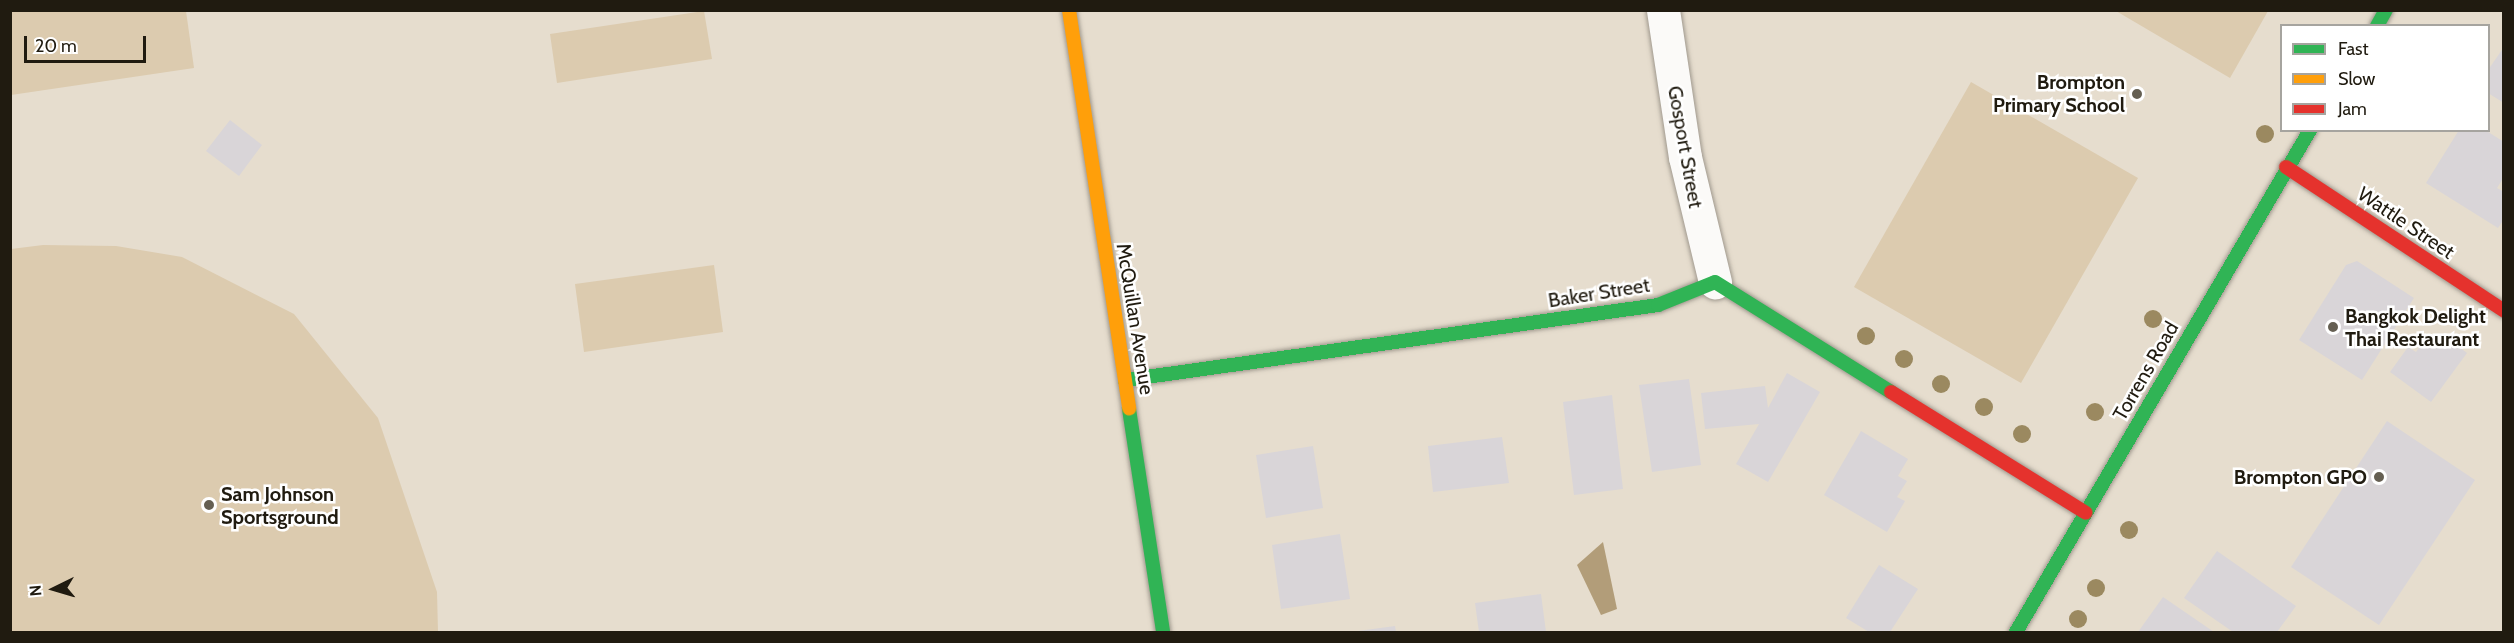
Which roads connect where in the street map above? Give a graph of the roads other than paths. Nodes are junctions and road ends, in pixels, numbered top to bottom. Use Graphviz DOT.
graph roads {
  1 [pos="1069,10"];
  2 [pos="1663,10"];
  3 [pos="2386,10"];
  4 [pos="2378,24"];
  5 [pos="2309,132"];
  6 [pos="2286,167"];
  7 [pos="1715,282"];
  8 [pos="2504,311"];
  9 [pos="1125,380"];
  10 [pos="2086,513"];
  11 [pos="1163,633"];
  12 [pos="2016,633"];
  1 -- 9 [label="street, McQuillan Avenue"];
  2 -- 7 [label="street, Gosport Street"];
  3 -- 4 [label="street"];
  5 -- 6 [label="street, Torrens Road"];
  6 -- 8 [label="street, Wattle Street"];
  6 -- 10 [label="street, Torrens Road"];
  7 -- 9 [label="street, Baker Street"];
  7 -- 10 [label="street"];
  9 -- 11 [label="street, McQuillan Avenue"];
  10 -- 12 [label="street, Torrens Road"];
}
